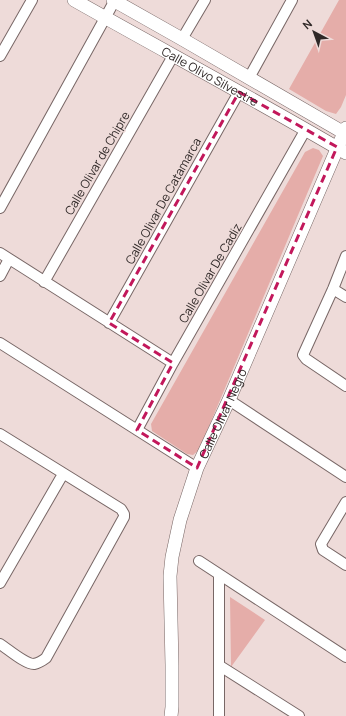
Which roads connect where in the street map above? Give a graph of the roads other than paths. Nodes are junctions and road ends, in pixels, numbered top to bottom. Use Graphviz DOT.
graph roads {
  1 [pos="32,0"];
  2 [pos="74,0"];
  3 [pos="114,0"];
  4 [pos="205,0"];
  5 [pos="292,0"];
  6 [pos="105,18"];
  7 [pos="182,39"];
  8 [pos="0,56"];
  9 [pos="173,56"];
  10 [pos="249,78"];
  11 [pos="239,92"];
  12 [pos="306,129"];
  13 [pos="345,132"];
  14 [pos="342,150"];
  15 [pos="0,208"];
  16 [pos="0,253"];
  17 [pos="346,256"];
  18 [pos="10,259"];
  19 [pos="0,276"];
  20 [pos="44,282"];
  21 [pos="333,289"];
  22 [pos="346,297"];
  23 [pos="109,323"];
  24 [pos="0,343"];
  25 [pos="173,363"];
  26 [pos="346,386"];
  27 [pos="229,400"];
  28 [pos="137,430"];
  29 [pos="0,434"];
  30 [pos="197,468"];
  31 [pos="63,474"];
  32 [pos="346,477"];
  33 [pos="346,502"];
  34 [pos="199,561"];
  35 [pos="346,565"];
  36 [pos="219,575"];
  37 [pos="0,583"];
  38 [pos="0,644"];
  39 [pos="346,657"];
  40 [pos="220,666"];
  41 [pos="171,716"];
  42 [pos="219,716"];
  43 [pos="299,716"];
  1 -- 8 [label="street"];
  2 -- 6 [label="street, Calle Olivo Silvestre"];
  3 -- 6 [label="street"];
  3 -- 7 [label="street, Calle Olivo Silvestre"];
  4 -- 7 [label="street"];
  5 -- 10 [label="street"];
  6 -- 9 [label="street, Calle Olivo Silvestre"];
  6 -- 15 [label="street"];
  7 -- 10 [label="street, Calle Olivo Silvestre"];
  9 -- 11 [label="street, Calle Olivo Silvestre"];
  9 -- 20 [label="street, Calle Olivar de Chipre"];
  10 -- 13 [label="street, Calle Olivo Silvestre"];
  11 -- 12 [label="street, Calle Olivo Silvestre"];
  11 -- 23 [label="street, Calle Olivar De Catamarca"];
  12 -- 14 [label="street, Calle Olivo Silvestre"];
  12 -- 25 [label="street, Calle Olivar De Cadiz"];
  13 -- 14 [label="street, Calle Olivar Negro"];
  14 -- 27 [label="street, Calle Olivar Negro"];
  16 -- 18 [label="street"];
  17 -- 21 [label="street"];
  18 -- 19 [label="street"];
  18 -- 20 [label="street"];
  20 -- 23 [label="street"];
  21 -- 22 [label="street"];
  21 -- 26 [label="street"];
  23 -- 25 [label="street"];
  24 -- 28 [label="street"];
  25 -- 28 [label="street, Calle Olivar De Cadiz"];
  27 -- 30 [label="street, Calle Olivar Negro"];
  27 -- 32 [label="street"];
  28 -- 30 [label="street"];
  29 -- 31 [label="street"];
  30 -- 41 [label="street, Calle Olivar Negro"];
  31 -- 37 [label="street"];
  31 -- 38 [label="street"];
  33 -- 35 [label="street"];
  34 -- 36 [label="street"];
  36 -- 39 [label="street"];
  36 -- 40 [label="street"];
  40 -- 42 [label="street"];
  40 -- 43 [label="street"];
}
